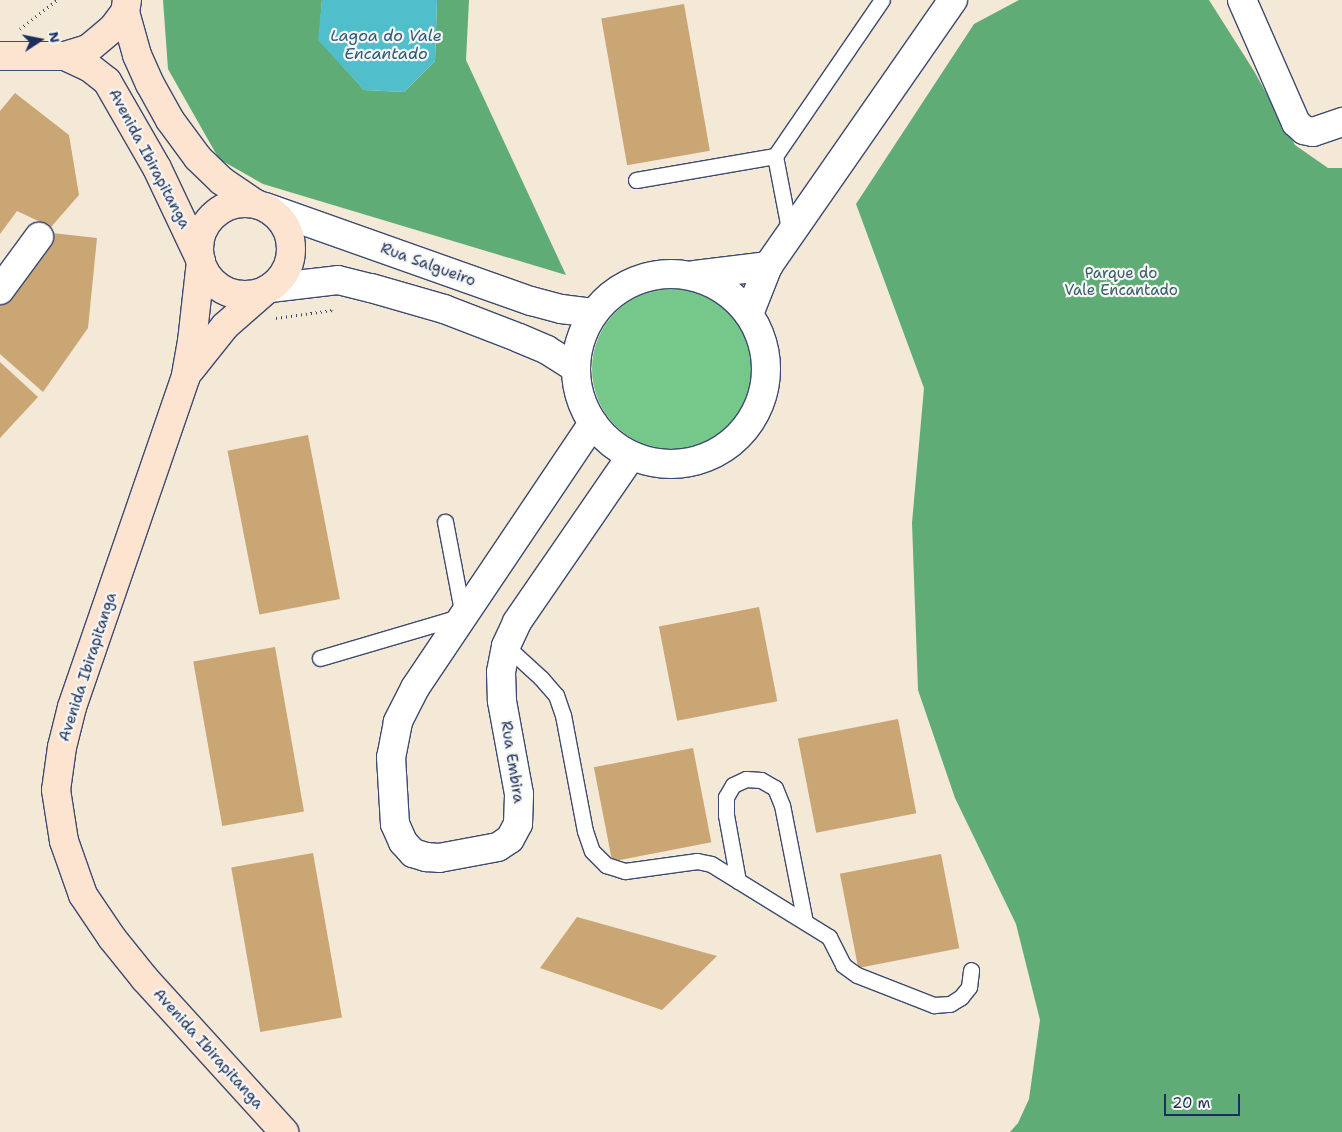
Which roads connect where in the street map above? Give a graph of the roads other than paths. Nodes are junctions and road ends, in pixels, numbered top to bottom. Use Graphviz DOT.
graph roads {
  1 [pos="882,0"];
  2 [pos="953,0"];
  3 [pos="1242,0"];
  4 [pos="126,6"];
  5 [pos="6,46"];
  6 [pos="65,56"];
  7 [pos="1342,122"];
  8 [pos="775,156"];
  9 [pos="636,180"];
  10 [pos="261,206"];
  11 [pos="790,236"];
  12 [pos="39,237"];
  13 [pos="201,260"];
  14 [pos="768,266"];
  15 [pos="695,275"];
  16 [pos="0,290"];
  17 [pos="267,290"];
  18 [pos="594,313"];
  19 [pos="749,314"];
  20 [pos="576,368"];
  21 [pos="186,376"];
  22 [pos="593,423"];
  23 [pos="631,456"];
  24 [pos="445,522"];
  25 [pos="463,616"];
  26 [pos="506,646"];
  27 [pos="320,658"];
  28 [pos="738,881"];
  29 [pos="805,922"];
  30 [pos="971,970"];
  31 [pos="284,1132"];
  1 -- 8 [label="lane"];
  2 -- 11 [label="street"];
  3 -- 7 [label="street"];
  4 -- 6 [label="main road"];
  4 -- 10 [label="main road"];
  5 -- 6 [label="main road, Avenida Ibirapitanga"];
  6 -- 13 [label="main road, Avenida Ibirapitanga"];
  8 -- 9 [label="lane"];
  8 -- 11 [label="lane"];
  10 -- 13 [label="main road"];
  10 -- 17 [label="main road"];
  10 -- 18 [label="street, Rua Salgueiro"];
  11 -- 14 [label="street"];
  12 -- 16 [label="street"];
  13 -- 17 [label="main road"];
  13 -- 21 [label="main road, Avenida Ibirapitanga"];
  14 -- 15 [label="street"];
  14 -- 19 [label="street"];
  15 -- 18 [label="street"];
  15 -- 19 [label="street"];
  17 -- 20 [label="street"];
  17 -- 21 [label="main road, Avenida Ibirapitanga"];
  18 -- 20 [label="street"];
  19 -- 23 [label="street"];
  20 -- 22 [label="street"];
  21 -- 31 [label="main road, Avenida Ibirapitanga"];
  22 -- 23 [label="street"];
  22 -- 25 [label="street, Rua Embira"];
  23 -- 26 [label="street, Rua Embira"];
  24 -- 25 [label="lane"];
  25 -- 26 [label="street, Rua Embira"];
  25 -- 27 [label="lane"];
  26 -- 28 [label="lane"];
  28 -- 29 [label="lane"];
  28 -- 29 [label="lane"];
  29 -- 30 [label="lane"];
}
